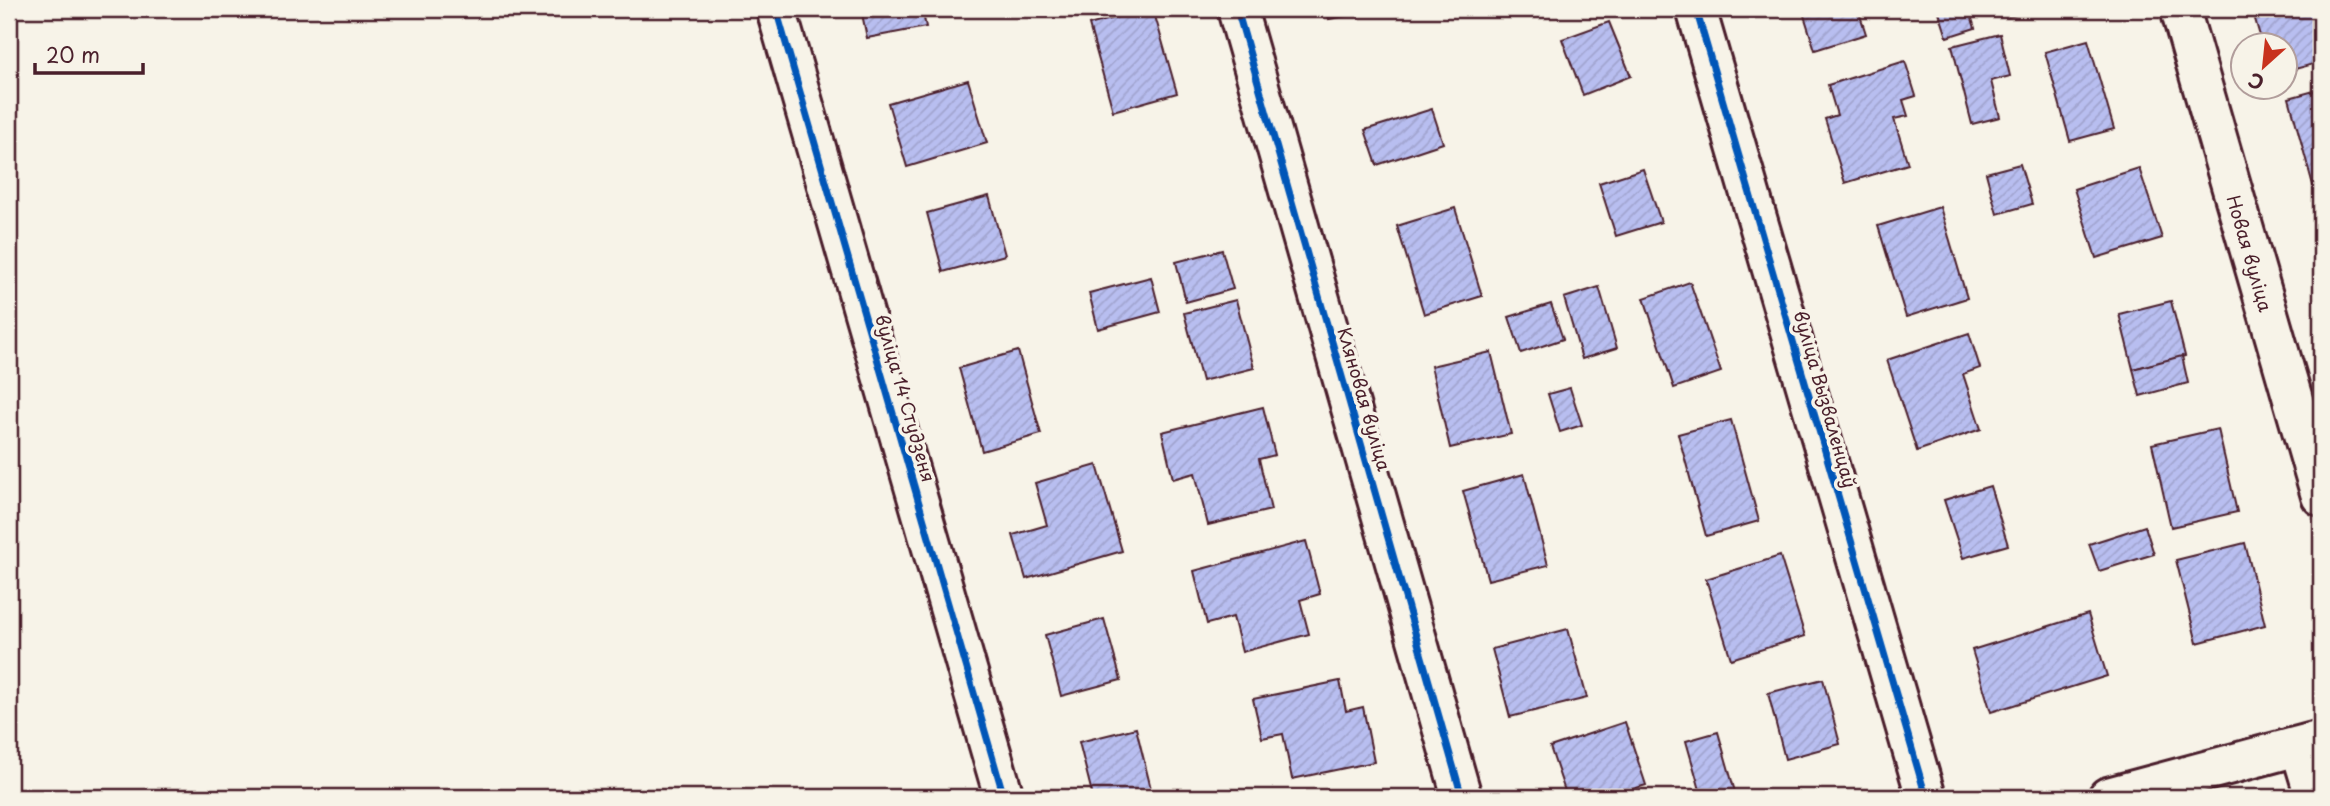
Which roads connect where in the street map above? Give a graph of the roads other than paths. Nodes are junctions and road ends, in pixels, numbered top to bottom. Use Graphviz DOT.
graph roads {
  1 [pos="776,9"];
  2 [pos="1237,9"];
  3 [pos="1696,9"];
  4 [pos="2180,9"];
  5 [pos="2321,496"];
  6 [pos="2310,743"];
  7 [pos="1004,797"];
  8 [pos="1462,797"];
  9 [pos="1926,797"];
  10 [pos="2108,797"];
  11 [pos="2315,797"];
  1 -- 7 [label="street, вуліца 14 Студзеня"];
  2 -- 8 [label="street, Кляновая вуліца"];
  3 -- 9 [label="street, вуліца Вызваленцаў"];
  4 -- 5 [label="street, Новая вуліца"];
  6 -- 10 [label="street"];
  6 -- 11 [label="street"];
}
